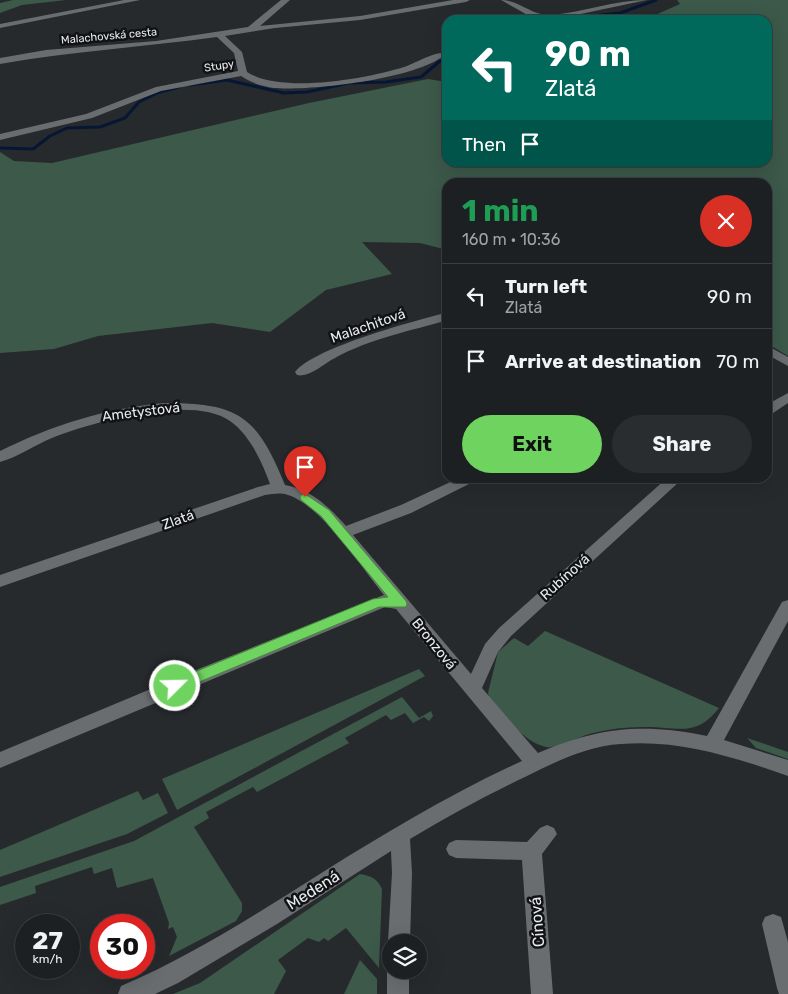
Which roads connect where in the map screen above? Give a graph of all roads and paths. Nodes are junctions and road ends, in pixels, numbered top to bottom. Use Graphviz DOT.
graph roads {
  1 [pos="136,0"];
  2 [pos="286,0"];
  3 [pos="466,0"];
  4 [pos="505,0"];
  5 [pos="643,0"];
  6 [pos="534,15"];
  7 [pos="566,15"];
  8 [pos="269,23"];
  9 [pos="0,26"];
  10 [pos="220,34"];
  11 [pos="442,54"];
  12 [pos="0,61"];
  13 [pos="243,73"];
  14 [pos="0,137"];
  15 [pos="442,318"];
  16 [pos="772,352"];
  17 [pos="788,362"];
  18 [pos="302,372"];
  19 [pos="788,397"];
  20 [pos="772,407"];
  21 [pos="0,457"];
  22 [pos="460,483"];
  23 [pos="669,483"];
  24 [pos="279,487"];
  25 [pos="343,533"];
  26 [pos="0,580"];
  27 [pos="401,604"];
  28 [pos="788,606"];
  29 [pos="472,690"];
  30 [pos="713,743"];
  31 [pos="0,760"];
  32 [pos="535,763"];
  33 [pos="788,768"];
  34 [pos="547,834"];
  35 [pos="400,835"];
  36 [pos="456,849"];
  37 [pos="532,851"];
  38 [pos="773,924"];
  39 [pos="399,934"];
  40 [pos="398,979"];
  41 [pos="788,984"];
  42 [pos="128,994"];
  43 [pos="398,994"];
  44 [pos="542,994"];
  1 -- 9 [label="street"];
  2 -- 8 [label="street"];
  3 -- 8 [label="street, Malachovská cesta"];
  4 -- 6 [label="street"];
  5 -- 7 [label="street"];
  8 -- 10 [label="street, Malachovská cesta"];
  10 -- 12 [label="street, Malachovská cesta"];
  10 -- 13 [label="street"];
  11 -- 13 [label="street, Stupy"];
  13 -- 14 [label="street, Stupy"];
  15 -- 18 [label="street, Malachitová"];
  16 -- 17 [label="street"];
  19 -- 20 [label="street"];
  21 -- 24 [label="street, Ametystová"];
  22 -- 25 [label="street"];
  23 -- 29 [label="street, Rubínová"];
  24 -- 25 [label="street"];
  24 -- 26 [label="street, Zlatá"];
  25 -- 27 [label="street"];
  27 -- 29 [label="street, Bronzová"];
  27 -- 31 [label="street"];
  28 -- 30 [label="street"];
  29 -- 32 [label="street, Bronzová"];
  30 -- 32 [label="street, Medená"];
  30 -- 33 [label="street, Medená"];
  32 -- 35 [label="street, Medená"];
  34 -- 37 [label="street"];
  35 -- 39 [label="street"];
  35 -- 42 [label="street, Medená"];
  36 -- 37 [label="street"];
  37 -- 44 [label="street, Cínová"];
  38 -- 41 [label="street"];
  40 -- 43 [label="street"];
}
